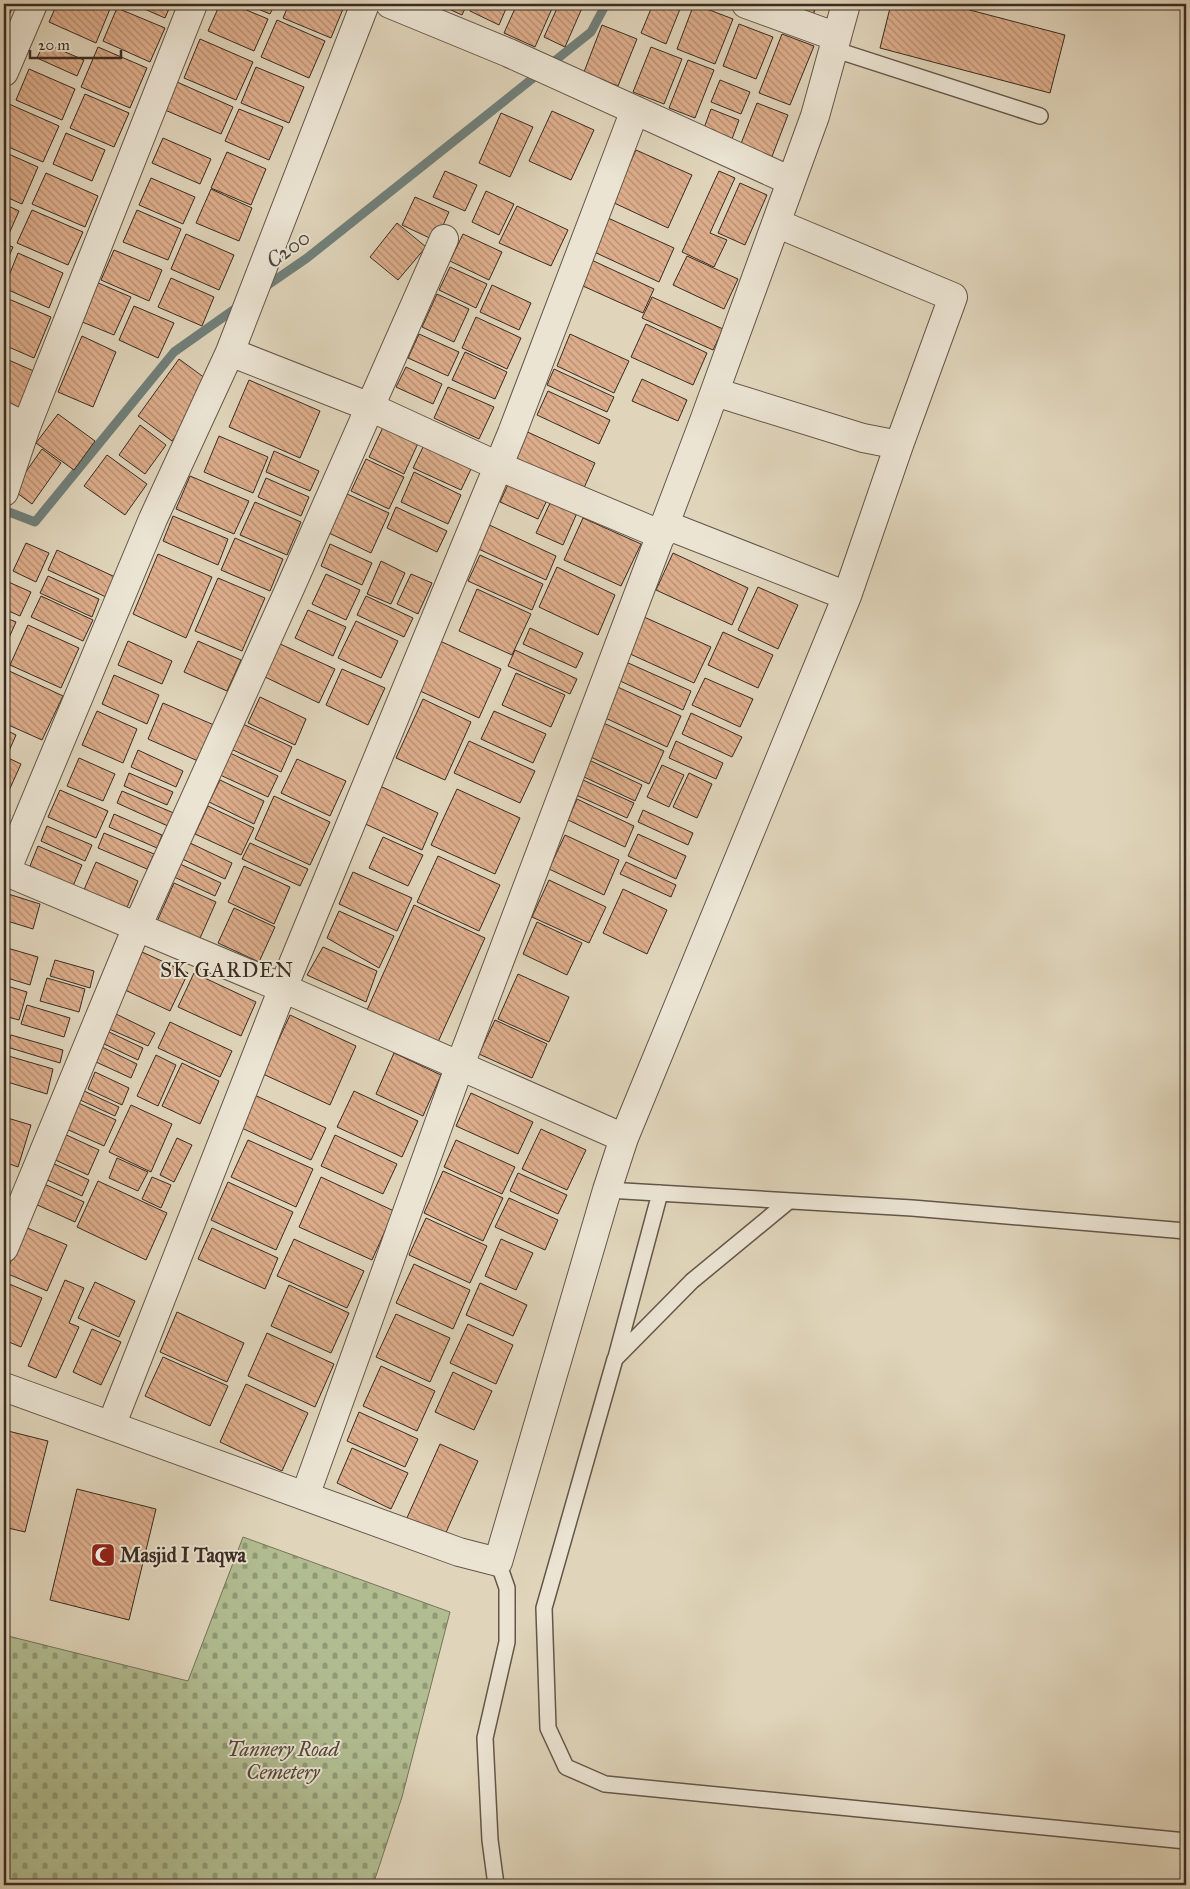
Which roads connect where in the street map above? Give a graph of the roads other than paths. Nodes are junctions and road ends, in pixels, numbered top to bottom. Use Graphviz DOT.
graph roads {
  1 [pos="33,4"];
  2 [pos="193,4"];
  3 [pos="366,4"];
  4 [pos="390,4"];
  5 [pos="746,4"];
  6 [pos="846,4"];
  7 [pos="835,43"];
  8 [pos="9,45"];
  9 [pos="4,72"];
  10 [pos="635,110"];
  11 [pos="1040,116"];
  12 [pos="791,181"];
  13 [pos="776,223"];
  14 [pos="444,240"];
  15 [pos="230,352"];
  16 [pos="715,392"];
  17 [pos="370,407"];
  18 [pos="15,422"];
  19 [pos="899,446"];
  20 [pos="498,466"];
  21 [pos="4,492"];
  22 [pos="664,530"];
  23 [pos="846,596"];
  24 [pos="4,873"];
  25 [pos="138,927"];
  26 [pos="283,988"];
  27 [pos="460,1065"];
  28 [pos="624,1138"];
  29 [pos="607,1190"];
  30 [pos="660,1193"];
  31 [pos="789,1201"];
  32 [pos="1186,1231"];
  33 [pos="4,1248"];
  34 [pos="615,1359"];
  35 [pos="4,1387"];
  36 [pos="111,1426"];
  37 [pos="305,1496"];
  38 [pos="498,1562"];
  39 [pos="1186,1840"];
  40 [pos="496,1885"];
  1 -- 8 [label="street"];
  2 -- 18 [label="street"];
  3 -- 15 [label="street"];
  4 -- 10 [label="street"];
  5 -- 7 [label="street"];
  6 -- 7 [label="street"];
  7 -- 11 [label="lane"];
  7 -- 12 [label="street"];
  8 -- 9 [label="street"];
  10 -- 12 [label="street"];
  10 -- 20 [label="street"];
  12 -- 13 [label="street"];
  13 -- 16 [label="street"];
  13 -- 19 [label="street"];
  14 -- 17 [label="street"];
  15 -- 17 [label="street"];
  15 -- 24 [label="street"];
  16 -- 19 [label="street"];
  16 -- 22 [label="street"];
  17 -- 20 [label="street"];
  17 -- 25 [label="street"];
  18 -- 21 [label="street"];
  19 -- 23 [label="street"];
  20 -- 22 [label="street"];
  20 -- 26 [label="street"];
  22 -- 23 [label="street"];
  22 -- 27 [label="street"];
  23 -- 28 [label="street"];
  24 -- 25 [label="street"];
  25 -- 26 [label="street"];
  25 -- 33 [label="street"];
  26 -- 27 [label="street"];
  26 -- 36 [label="street"];
  27 -- 28 [label="street"];
  27 -- 37 [label="street"];
  28 -- 29 [label="street"];
  29 -- 30 [label="lane"];
  29 -- 38 [label="street"];
  30 -- 31 [label="lane"];
  30 -- 34 [label="lane"];
  31 -- 32 [label="lane"];
  31 -- 34 [label="lane"];
  34 -- 39 [label="lane"];
  35 -- 36 [label="street"];
  36 -- 37 [label="street"];
  37 -- 38 [label="street"];
  38 -- 40 [label="lane"];
}
